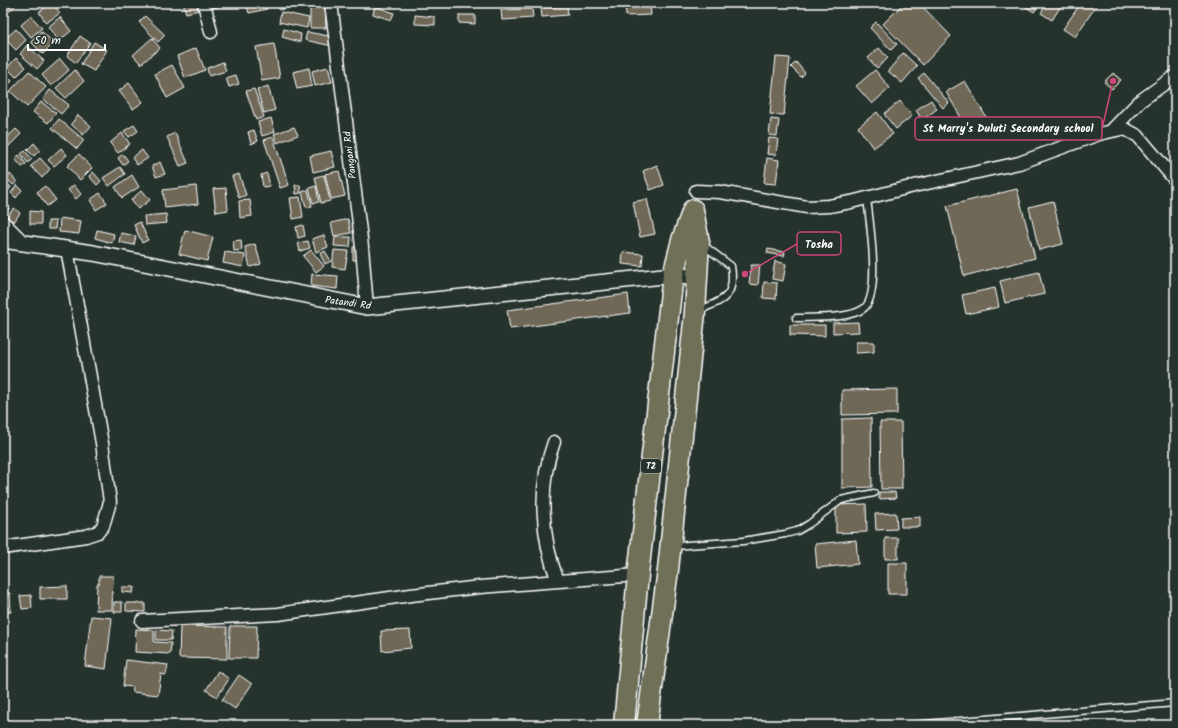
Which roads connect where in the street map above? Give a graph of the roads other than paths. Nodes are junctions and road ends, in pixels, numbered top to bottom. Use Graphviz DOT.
graph roads {
  1 [pos="204,3"];
  2 [pos="331,3"];
  3 [pos="211,32"];
  4 [pos="1175,76"];
  5 [pos="1105,132"];
  6 [pos="1175,180"];
  7 [pos="696,191"];
  8 [pos="867,198"];
  9 [pos="3,222"];
  10 [pos="3,240"];
  11 [pos="23,242"];
  12 [pos="699,242"];
  13 [pos="67,249"];
  14 [pos="673,276"];
  15 [pos="697,278"];
  16 [pos="367,307"];
  17 [pos="695,312"];
  18 [pos="796,318"];
  19 [pos="554,442"];
  20 [pos="874,493"];
  21 [pos="670,547"];
  22 [pos="3,548"];
  23 [pos="638,575"];
  24 [pos="558,581"];
  25 [pos="142,621"];
  26 [pos="1175,703"];
  27 [pos="624,725"];
  28 [pos="647,725"];
  29 [pos="913,725"];
  1 -- 3 [label="street"];
  2 -- 16 [label="street, Pangani Rd"];
  4 -- 5 [label="street"];
  5 -- 6 [label="street"];
  5 -- 8 [label="street"];
  7 -- 8 [label="street"];
  8 -- 18 [label="lane"];
  9 -- 11 [label="street"];
  10 -- 11 [label="street, Patandi Rd"];
  11 -- 13 [label="street, Patandi Rd"];
  12 -- 14 [label="highway, T2"];
  12 -- 15 [label="highway, T2"];
  12 -- 17 [label="lane"];
  13 -- 16 [label="street, Patandi Rd"];
  13 -- 22 [label="street"];
  14 -- 15 [label="street, Patandi Rd"];
  14 -- 16 [label="street, Patandi Rd"];
  14 -- 23 [label="highway, T2"];
  15 -- 17 [label="highway, T2"];
  17 -- 21 [label="highway, T2"];
  19 -- 24 [label="street"];
  20 -- 21 [label="lane"];
  21 -- 28 [label="highway, T2"];
  23 -- 24 [label="street"];
  23 -- 27 [label="highway, T2"];
  24 -- 25 [label="street"];
  26 -- 29 [label="lane"];
}
